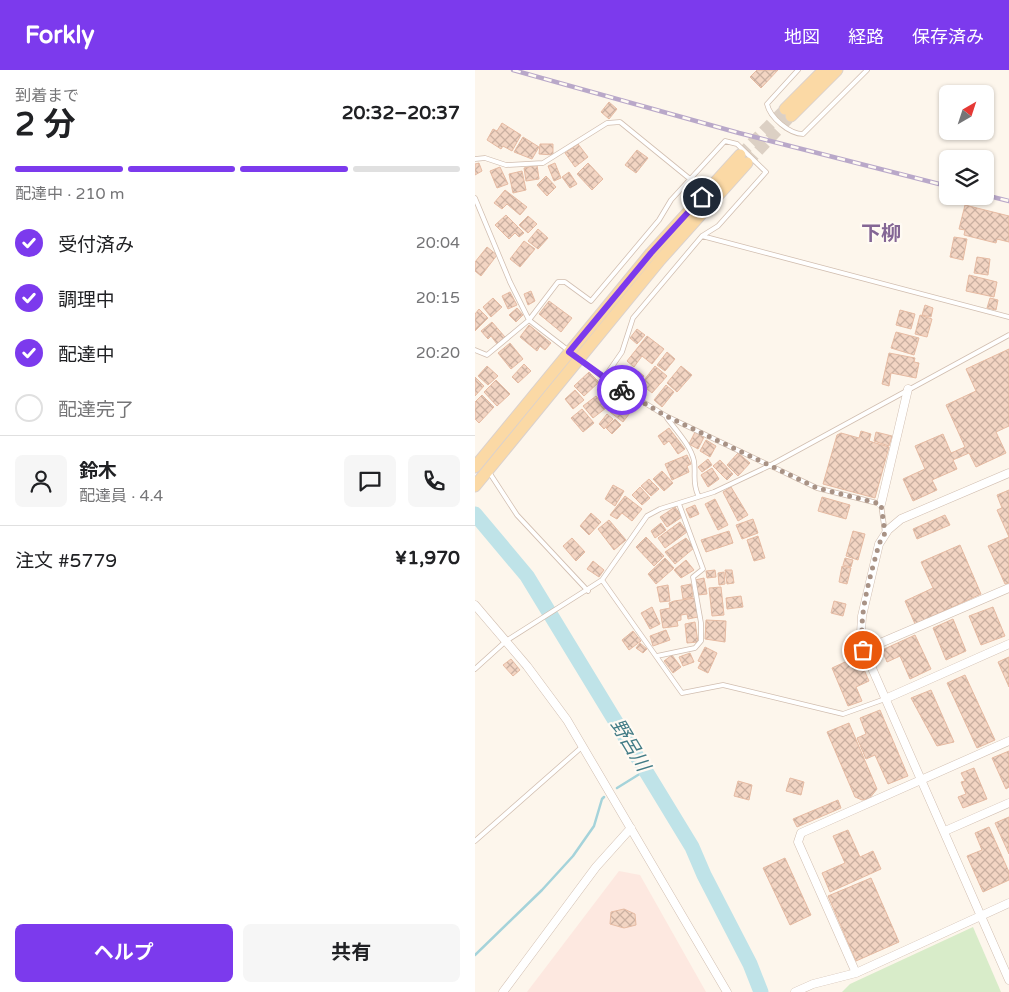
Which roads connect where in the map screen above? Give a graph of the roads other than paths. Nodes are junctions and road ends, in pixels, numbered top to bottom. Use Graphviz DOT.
graph roads {
  1 [pos="798,70"];
  2 [pos="824,70"];
  3 [pos="837,70"];
  4 [pos="867,70"];
  5 [pos="475,159"];
  6 [pos="743,159"];
  7 [pos="690,179"];
  8 [pos="475,198"];
  9 [pos="702,236"];
  10 [pos="1009,317"];
  11 [pos="529,320"];
  12 [pos="1009,335"];
  13 [pos="475,350"];
  14 [pos="574,356"];
  15 [pos="604,378"];
  16 [pos="908,389"];
  17 [pos="666,416"];
  18 [pos="476,463"];
  19 [pos="769,466"];
  20 [pos="1009,473"];
  21 [pos="486,474"];
  22 [pos="475,486"];
  23 [pos="698,496"];
  24 [pos="679,504"];
  25 [pos="881,504"];
  26 [pos="885,533"];
  27 [pos="602,580"];
  28 [pos="1009,588"];
  29 [pos="588,591"];
  30 [pos="475,605"];
  31 [pos="507,641"];
  32 [pos="1009,644"];
  33 [pos="863,650"];
  34 [pos="657,656"];
  35 [pos="475,669"];
  36 [pos="885,699"];
  37 [pos="1009,741"];
  38 [pos="583,746"];
  39 [pos="921,780"];
  40 [pos="1009,803"];
  41 [pos="631,828"];
  42 [pos="945,831"];
  43 [pos="475,841"];
  44 [pos="1009,903"];
  45 [pos="981,915"];
  46 [pos="856,973"];
  47 [pos="1009,980"];
  48 [pos="503,992"];
  49 [pos="727,992"];
  50 [pos="795,992"];
  1 -- 4 [label="lane"];
  2 -- 3 [label="main road"];
  5 -- 7 [label="lane"];
  6 -- 14 [label="main road"];
  7 -- 9 [label="lane"];
  7 -- 11 [label="lane"];
  8 -- 11 [label="lane"];
  9 -- 10 [label="lane"];
  9 -- 15 [label="lane"];
  11 -- 13 [label="lane"];
  11 -- 14 [label="lane"];
  12 -- 16 [label="lane"];
  14 -- 15 [label="lane"];
  14 -- 18 [label="main road"];
  14 -- 21 [label="main road"];
  15 -- 17 [label="lane"];
  16 -- 19 [label="lane"];
  16 -- 25 [label="street"];
  17 -- 19 [label="lane"];
  17 -- 23 [label="lane"];
  19 -- 23 [label="lane"];
  19 -- 25 [label="lane"];
  20 -- 26 [label="street"];
  21 -- 22 [label="main road"];
  21 -- 29 [label="lane"];
  23 -- 24 [label="lane"];
  24 -- 27 [label="lane"];
  24 -- 34 [label="lane"];
  25 -- 26 [label="lane"];
  26 -- 33 [label="street"];
  27 -- 29 [label="lane"];
  27 -- 34 [label="lane"];
  28 -- 33 [label="street"];
  29 -- 31 [label="lane"];
  30 -- 31 [label="street"];
  31 -- 35 [label="lane"];
  31 -- 38 [label="street"];
  32 -- 36 [label="street"];
  33 -- 36 [label="street"];
  34 -- 36 [label="lane"];
  36 -- 39 [label="street"];
  37 -- 39 [label="street"];
  38 -- 41 [label="street"];
  38 -- 43 [label="lane"];
  39 -- 42 [label="street"];
  39 -- 46 [label="street"];
  40 -- 42 [label="street"];
  41 -- 48 [label="street"];
  41 -- 49 [label="street"];
  42 -- 45 [label="street"];
  44 -- 45 [label="street"];
  45 -- 46 [label="street"];
  45 -- 47 [label="street"];
  46 -- 50 [label="street"];
}
